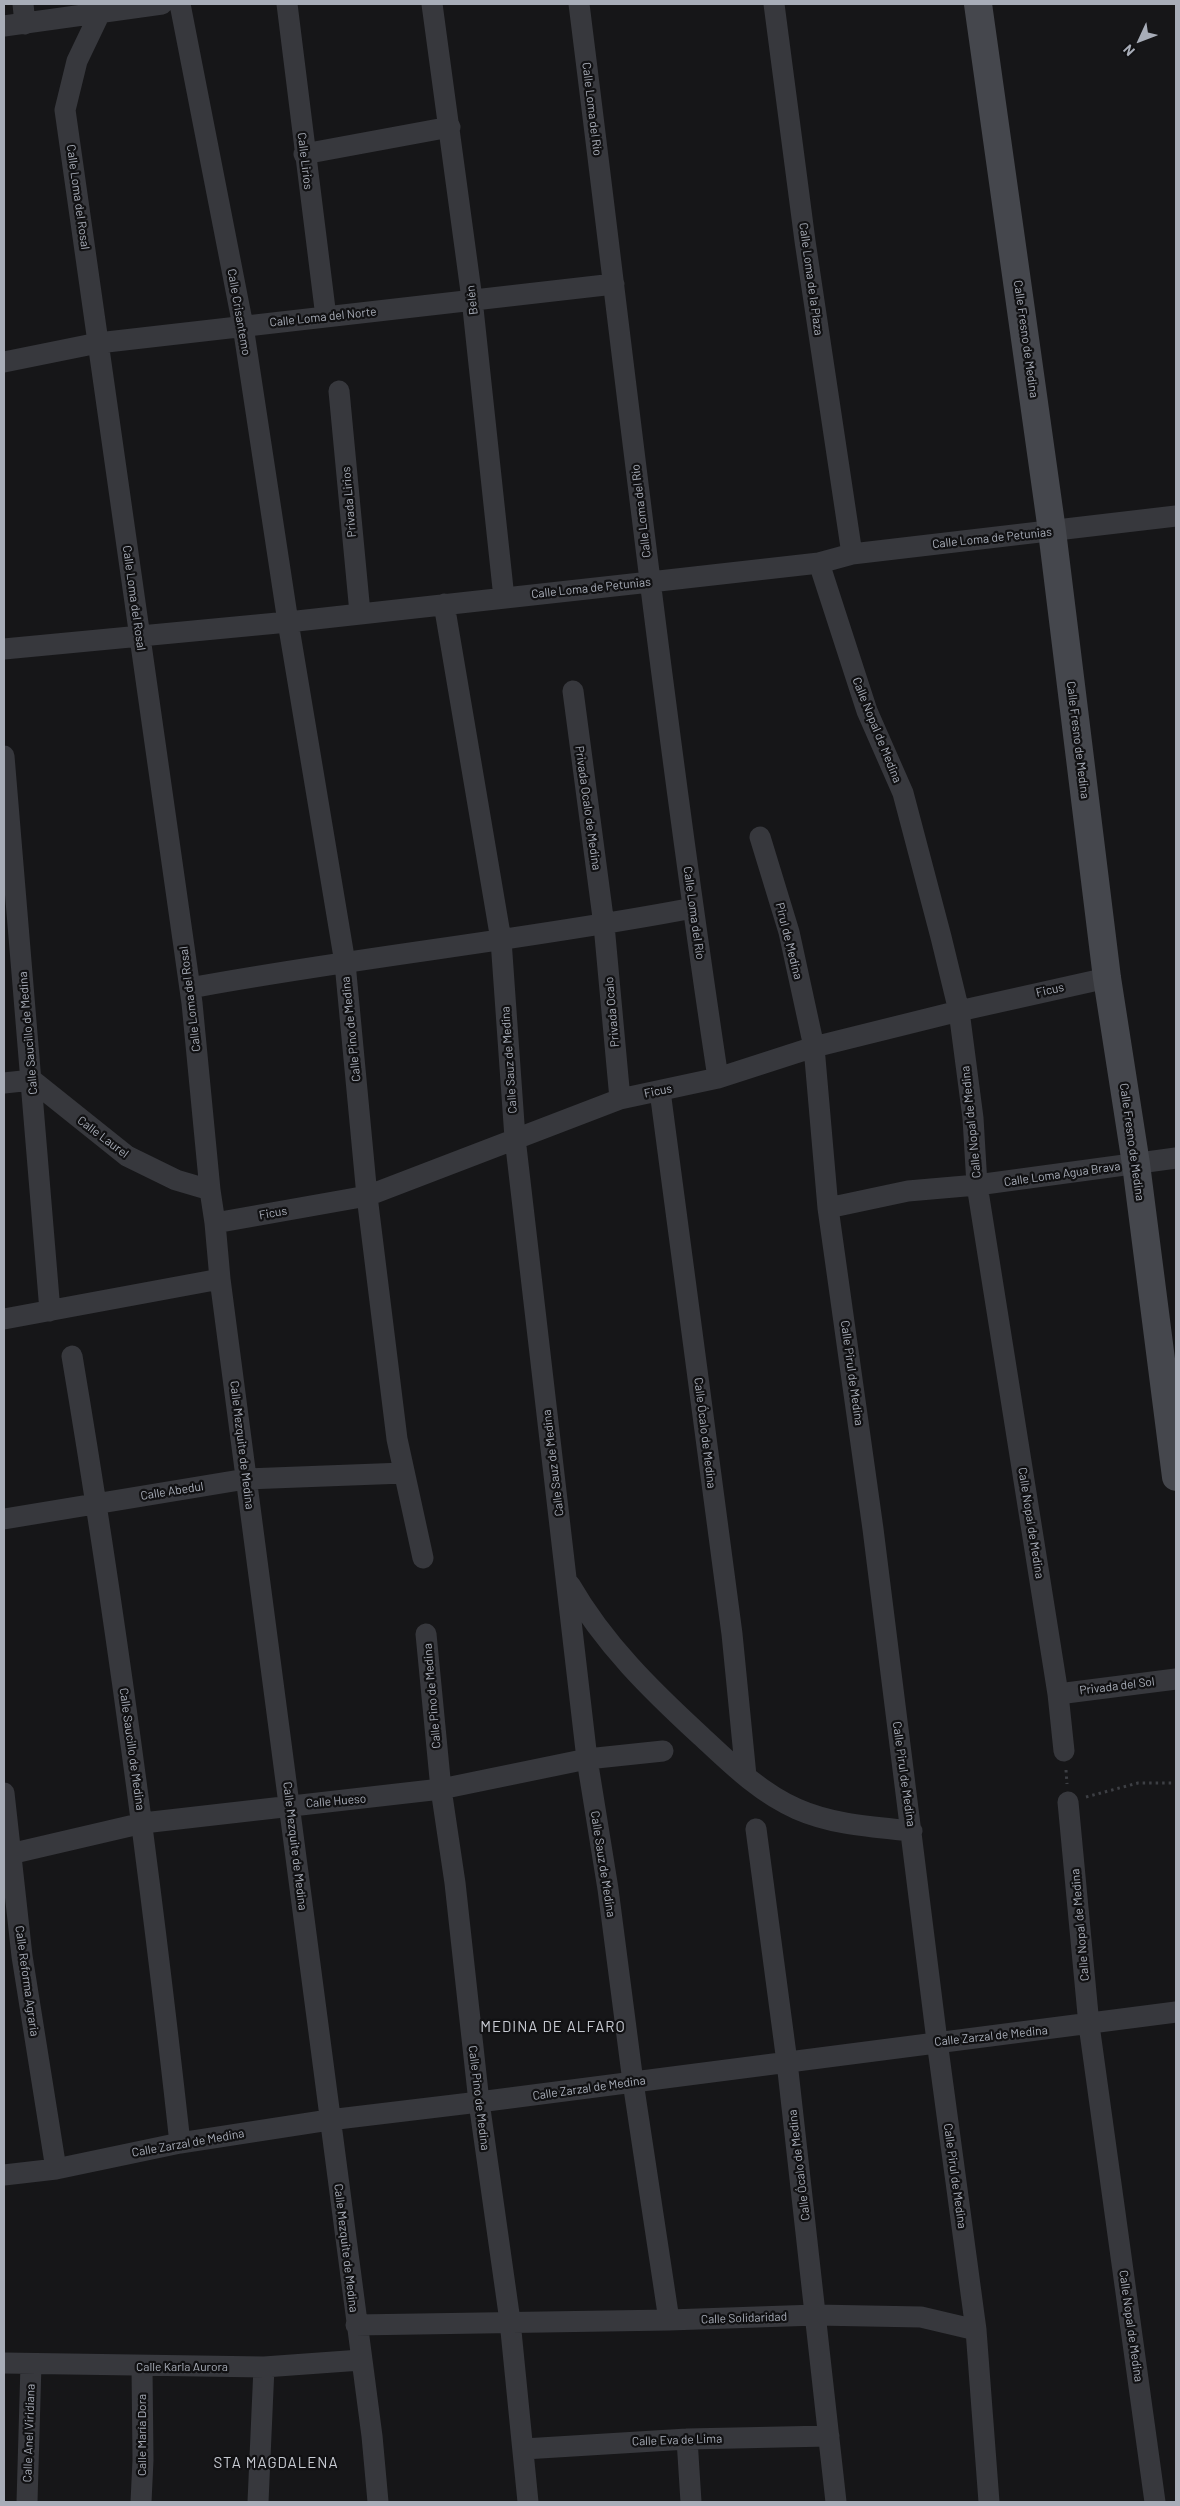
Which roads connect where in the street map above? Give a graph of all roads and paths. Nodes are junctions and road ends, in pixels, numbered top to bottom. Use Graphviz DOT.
graph roads {
  1 [pos="162,4"];
  2 [pos="180,4"];
  3 [pos="287,4"];
  4 [pos="432,4"];
  5 [pos="579,4"];
  6 [pos="774,4"];
  7 [pos="978,4"];
  8 [pos="100,13"];
  9 [pos="17,18"];
  10 [pos="450,127"];
  11 [pos="304,154"];
  12 [pos="614,284"];
  13 [pos="472,299"];
  14 [pos="326,317"];
  15 [pos="243,326"];
  16 [pos="98,343"];
  17 [pos="4,362"];
  18 [pos="339,391"];
  19 [pos="1176,516"];
  20 [pos="1052,531"];
  21 [pos="852,554"];
  22 [pos="819,562"];
  23 [pos="650,582"];
  24 [pos="504,598"];
  25 [pos="444,604"];
  26 [pos="360,613"];
  27 [pos="288,622"];
  28 [pos="138,635"];
  29 [pos="4,649"];
  30 [pos="573,691"];
  31 [pos="4,756"];
  32 [pos="760,837"];
  33 [pos="693,908"];
  34 [pos="604,925"];
  35 [pos="501,940"];
  36 [pos="344,963"];
  37 [pos="1107,978"];
  38 [pos="190,988"];
  39 [pos="959,1011"];
  40 [pos="814,1047"];
  41 [pos="718,1078"];
  42 [pos="32,1080"];
  43 [pos="4,1082"];
  44 [pos="660,1091"];
  45 [pos="620,1099"];
  46 [pos="515,1138"];
  47 [pos="1176,1158"];
  48 [pos="1136,1164"];
  49 [pos="977,1186"];
  50 [pos="210,1190"];
  51 [pos="367,1196"];
  52 [pos="828,1208"];
  53 [pos="216,1223"];
  54 [pos="220,1279"];
  55 [pos="50,1311"];
  56 [pos="4,1319"];
  57 [pos="72,1356"];
  58 [pos="404,1473"];
  59 [pos="1176,1477"];
  60 [pos="246,1480"];
  61 [pos="97,1503"];
  62 [pos="4,1519"];
  63 [pos="423,1558"];
  64 [pos="566,1579"];
  65 [pos="426,1634"];
  66 [pos="1176,1679"];
  67 [pos="1058,1694"];
  68 [pos="663,1751"];
  69 [pos="1064,1752"];
  70 [pos="587,1759"];
  71 [pos="746,1776"];
  72 [pos="1176,1783"];
  73 [pos="441,1789"];
  74 [pos="4,1792"];
  75 [pos="1068,1802"];
  76 [pos="290,1805"];
  77 [pos="142,1823"];
  78 [pos="756,1829"];
  79 [pos="912,1831"];
  80 [pos="10,1854"];
  81 [pos="13,1957"];
  82 [pos="1176,2012"];
  83 [pos="1089,2025"];
  84 [pos="937,2041"];
  85 [pos="787,2062"];
  86 [pos="633,2082"];
  87 [pos="479,2102"];
  88 [pos="330,2120"];
  89 [pos="180,2143"];
  90 [pos="56,2169"];
  91 [pos="4,2175"];
  92 [pos="816,2315"];
  93 [pos="669,2320"];
  94 [pos="510,2321"];
  95 [pos="356,2325"];
  96 [pos="976,2330"];
  97 [pos="361,2360"];
  98 [pos="4,2364"];
  99 [pos="31,2364"];
  100 [pos="142,2367"];
  101 [pos="264,2367"];
  102 [pos="830,2436"];
  103 [pos="688,2439"];
  104 [pos="524,2449"];
  105 [pos="27,2502"];
  106 [pos="141,2502"];
  107 [pos="258,2502"];
  108 [pos="378,2502"];
  109 [pos="528,2502"];
  110 [pos="691,2502"];
  111 [pos="836,2502"];
  112 [pos="988,2502"];
  113 [pos="1155,2502"];
  1 -- 8 [label="street"];
  2 -- 15 [label="street, Calle Crisantemo"];
  3 -- 11 [label="street, Calle Lirios"];
  4 -- 10 [label="street, Belén"];
  5 -- 12 [label="street, Calle Loma del Río"];
  6 -- 21 [label="street, Calle Loma de la Plaza"];
  7 -- 20 [label="street, Calle Fresno de Medina"];
  8 -- 9 [label="street"];
  8 -- 16 [label="street, Calle Loma del Rosal"];
  10 -- 11 [label="street"];
  10 -- 13 [label="street, Belén"];
  11 -- 14 [label="street, Calle Lirios"];
  12 -- 13 [label="street, Calle Loma del Norte"];
  12 -- 23 [label="street, Calle Loma del Río"];
  13 -- 14 [label="street, Calle Loma del Norte"];
  13 -- 24 [label="street, Belén"];
  14 -- 15 [label="street, Calle Loma del Norte"];
  15 -- 16 [label="street, Calle Loma del Norte"];
  15 -- 27 [label="street, Calle Crisantemo"];
  16 -- 17 [label="street, Calle Loma del Norte"];
  16 -- 28 [label="street, Calle Loma del Rosal"];
  18 -- 26 [label="street, Privada Lirios"];
  19 -- 20 [label="street, Calle Loma de Petunias"];
  20 -- 21 [label="street, Calle Loma de Petunias"];
  20 -- 37 [label="street, Calle Fresno de Medina"];
  21 -- 22 [label="street, Calle Loma de Petunias"];
  22 -- 23 [label="street, Calle Loma de Petunias"];
  22 -- 39 [label="street, Calle Nopal de Medina"];
  23 -- 24 [label="street, Calle Loma de Petunias"];
  23 -- 33 [label="street, Calle Loma del Río"];
  24 -- 25 [label="street, Calle Loma de Petunias"];
  25 -- 26 [label="street, Calle Loma de Petunias"];
  25 -- 35 [label="street, Calle Sauz de Medina"];
  26 -- 27 [label="street, Calle Loma de Petunias"];
  27 -- 28 [label="street, Calle Loma de Petunias"];
  27 -- 36 [label="street, Calle Pino de Medina"];
  28 -- 29 [label="street, Calle Loma de Petunias"];
  28 -- 38 [label="street, Calle Loma del Rosal"];
  30 -- 34 [label="street, Privada Ocalo de Medina"];
  31 -- 42 [label="street, Calle Saucillo de Medina"];
  32 -- 40 [label="street, Pirul de Medina"];
  33 -- 34 [label="street"];
  33 -- 41 [label="street, Calle Loma del Río"];
  34 -- 35 [label="street"];
  34 -- 45 [label="street, Privada Ocalo"];
  35 -- 36 [label="street"];
  35 -- 46 [label="street, Calle Sauz de Medina"];
  36 -- 38 [label="street"];
  36 -- 51 [label="street, Calle Pino de Medina"];
  37 -- 39 [label="street, Ficus"];
  37 -- 48 [label="street, Calle Fresno de Medina"];
  38 -- 50 [label="street, Calle Loma del Rosal"];
  39 -- 40 [label="street, Ficus"];
  39 -- 49 [label="street, Calle Nopal de Medina"];
  40 -- 41 [label="street, Ficus"];
  40 -- 52 [label="street, Calle Pirul de Medina"];
  41 -- 44 [label="street, Ficus"];
  42 -- 43 [label="street"];
  42 -- 50 [label="street, Calle Laurel"];
  42 -- 55 [label="street, Calle Saucillo de Medina"];
  44 -- 45 [label="street, Ficus"];
  44 -- 71 [label="street, Calle Ócalo de Medina"];
  45 -- 46 [label="street, Ficus"];
  46 -- 51 [label="street, Ficus"];
  46 -- 64 [label="street, Calle Sauz de Medina"];
  47 -- 48 [label="street, Calle Loma Agua Brava"];
  48 -- 49 [label="street, Calle Loma Agua Brava"];
  48 -- 59 [label="street, Calle Fresno de Medina"];
  49 -- 52 [label="street, Calle Loma Agua Brava"];
  49 -- 67 [label="street, Calle Nopal de Medina"];
  50 -- 53 [label="street, Calle Mezquite de Medina"];
  51 -- 53 [label="street, Ficus"];
  51 -- 58 [label="street, Calle Pino de Medina"];
  52 -- 79 [label="street, Calle Pirul de Medina"];
  53 -- 54 [label="street, Calle Mezquite de Medina"];
  54 -- 55 [label="street"];
  54 -- 60 [label="street, Calle Mezquite de Medina"];
  55 -- 56 [label="street"];
  57 -- 61 [label="street, Calle Saucillo de Medina"];
  58 -- 60 [label="street, Calle Abedul"];
  58 -- 63 [label="street, Calle Pino de Medina"];
  60 -- 61 [label="street, Calle Abedul"];
  60 -- 76 [label="street, Calle Mezquite de Medina"];
  61 -- 62 [label="street, Calle Abedul"];
  61 -- 77 [label="street, Calle Saucillo de Medina"];
  64 -- 70 [label="street, Calle Sauz de Medina"];
  64 -- 71 [label="street"];
  65 -- 73 [label="street, Calle Pino de Medina"];
  66 -- 67 [label="street, Privada del Sol"];
  67 -- 69 [label="street, Calle Nopal de Medina"];
  68 -- 70 [label="street, Calle Hueso"];
  69 -- 75 [label="path"];
  70 -- 73 [label="street, Calle Hueso"];
  70 -- 86 [label="street, Calle Sauz de Medina"];
  71 -- 79 [label="street"];
  72 -- 75 [label="path"];
  73 -- 76 [label="street, Calle Hueso"];
  73 -- 87 [label="street, Calle Pino de Medina"];
  74 -- 80 [label="street, Calle Reforma Agraria"];
  75 -- 83 [label="street, Calle Nopal de Medina"];
  76 -- 77 [label="street, Calle Hueso"];
  76 -- 88 [label="street, Calle Mezquite de Medina"];
  77 -- 80 [label="street, Calle Hueso"];
  77 -- 89 [label="street, Calle Saucillo de Medina"];
  78 -- 85 [label="street, Calle Ócalo de Medina"];
  79 -- 84 [label="street, Calle Pirul de Medina"];
  80 -- 81 [label="street, Calle Reforma Agraria"];
  81 -- 90 [label="street, Calle Reforma Agraria"];
  82 -- 83 [label="street, Calle Zarzal de Medina"];
  83 -- 84 [label="street, Calle Zarzal de Medina"];
  83 -- 113 [label="street, Calle Nopal de Medina"];
  84 -- 85 [label="street, Calle Zarzal de Medina"];
  84 -- 96 [label="street, Calle Pirul de Medina"];
  85 -- 86 [label="street, Calle Zarzal de Medina"];
  85 -- 92 [label="street, Calle Ócalo de Medina"];
  86 -- 87 [label="street, Calle Zarzal de Medina"];
  86 -- 93 [label="street, Calle Sauz de Medina"];
  87 -- 88 [label="street, Calle Zarzal de Medina"];
  87 -- 94 [label="street, Calle Pino de Medina"];
  88 -- 89 [label="street, Calle Zarzal de Medina"];
  88 -- 95 [label="street, Calle Mezquite de Medina"];
  89 -- 90 [label="street, Calle Zarzal de Medina"];
  90 -- 91 [label="street, Calle Zarzal de Medina"];
  92 -- 93 [label="street, Calle Solidaridad"];
  92 -- 96 [label="street, Calle Solidaridad"];
  92 -- 102 [label="street, Calle Ócalo de Medina"];
  93 -- 94 [label="street, Calle Solidaridad"];
  94 -- 95 [label="street, Calle Solidaridad"];
  94 -- 104 [label="street, Calle Pino de Medina"];
  95 -- 97 [label="street, Calle Mezquite de Medina"];
  96 -- 112 [label="street, Calle Pirul de Medina"];
  97 -- 101 [label="street, Calle Karla Aurora"];
  97 -- 108 [label="street, Calle Mezquite de Medina"];
  98 -- 99 [label="street, Calle Karla Aurora"];
  99 -- 100 [label="street, Calle Karla Aurora"];
  99 -- 105 [label="street, Calle Anel Viridiana"];
  100 -- 101 [label="street, Calle Karla Aurora"];
  100 -- 106 [label="street, Calle María Dora"];
  101 -- 107 [label="street"];
  102 -- 103 [label="street, Calle Eva de Lima"];
  102 -- 111 [label="street, Calle Ócalo de Medina"];
  103 -- 104 [label="street, Calle Eva de Lima"];
  103 -- 110 [label="street"];
  104 -- 109 [label="street, Calle Pino de Medina"];
}
